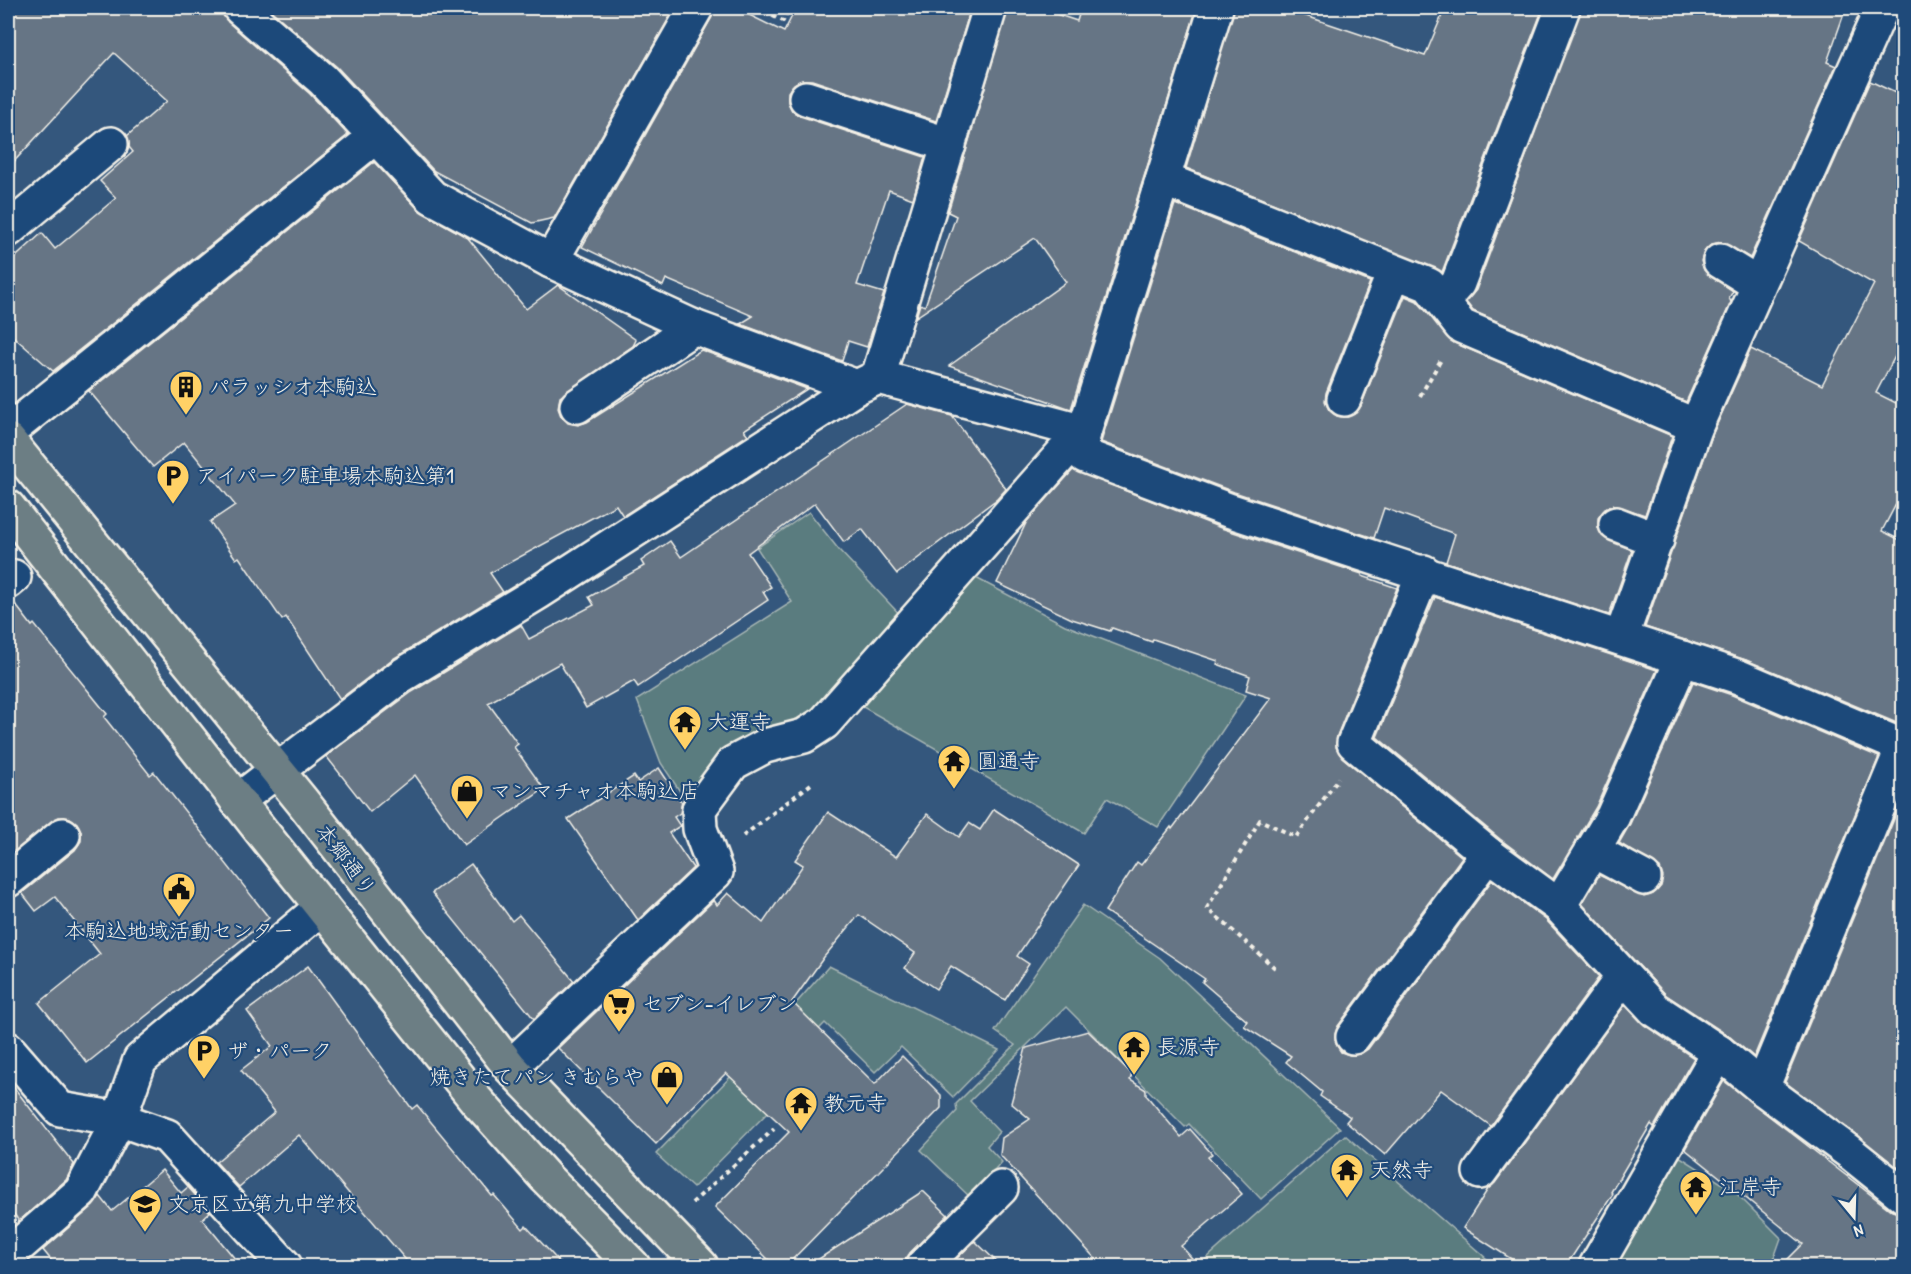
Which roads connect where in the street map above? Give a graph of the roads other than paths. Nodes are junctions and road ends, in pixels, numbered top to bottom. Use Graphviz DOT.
graph roads {
  1 [pos="240,8"];
  2 [pos="696,8"];
  3 [pos="990,8"];
  4 [pos="1216,8"];
  5 [pos="1563,8"];
  6 [pos="1882,8"];
  7 [pos="806,98"];
  8 [pos="375,137"];
  9 [pos="111,144"];
  10 [pos="949,145"];
  11 [pos="1163,179"];
  12 [pos="8,230"];
  13 [pos="551,261"];
  14 [pos="1720,261"];
  15 [pos="1394,272"];
  16 [pos="1756,284"];
  17 [pos="1443,300"];
  18 [pos="694,327"];
  19 [pos="868,382"];
  20 [pos="1344,399"];
  21 [pos="577,406"];
  22 [pos="1696,426"];
  23 [pos="8,432"];
  24 [pos="1082,439"];
  25 [pos="8,440"];
  26 [pos="8,507"];
  27 [pos="1616,524"];
  28 [pos="1657,540"];
  29 [pos="1424,572"];
  30 [pos="1621,638"];
  31 [pos="1683,658"];
  32 [pos="1903,747"];
  33 [pos="275,769"];
  34 [pos="237,801"];
  35 [pos="63,836"];
  36 [pos="1592,850"];
  37 [pos="1488,854"];
  38 [pos="1644,878"];
  39 [pos="8,880"];
  40 [pos="1559,906"];
  41 [pos="322,907"];
  42 [pos="1622,978"];
  43 [pos="1353,1037"];
  44 [pos="8,1049"];
  45 [pos="1719,1052"];
  46 [pos="510,1067"];
  47 [pos="1762,1088"];
  48 [pos="118,1119"];
  49 [pos="1480,1172"];
  50 [pos="1001,1188"];
  51 [pos="1904,1196"];
  52 [pos="8,1255"];
  53 [pos="285,1266"];
  54 [pos="633,1266"];
  55 [pos="701,1266"];
  56 [pos="923,1266"];
  57 [pos="1596,1266"];
  1 -- 8 [label="street"];
  2 -- 13 [label="street"];
  3 -- 10 [label="street"];
  4 -- 11 [label="street"];
  5 -- 17 [label="street"];
  6 -- 16 [label="street"];
  7 -- 10 [label="street"];
  8 -- 13 [label="street"];
  8 -- 23 [label="street"];
  9 -- 12 [label="street"];
  10 -- 19 [label="street"];
  11 -- 15 [label="street"];
  11 -- 24 [label="street"];
  13 -- 18 [label="street"];
  14 -- 16 [label="street"];
  15 -- 17 [label="street"];
  15 -- 20 [label="street"];
  16 -- 22 [label="street"];
  17 -- 22 [label="street"];
  18 -- 19 [label="street"];
  18 -- 21 [label="street"];
  19 -- 24 [label="street"];
  19 -- 33 [label="street"];
  22 -- 28 [label="street"];
  24 -- 29 [label="street"];
  24 -- 46 [label="street"];
  25 -- 33 [label="main road, 本郷通り"];
  26 -- 34 [label="main road"];
  27 -- 28 [label="street"];
  28 -- 30 [label="street"];
  29 -- 30 [label="street"];
  29 -- 37 [label="street"];
  30 -- 31 [label="street"];
  31 -- 32 [label="street"];
  31 -- 36 [label="street"];
  32 -- 47 [label="street"];
  33 -- 34 [label="street"];
  33 -- 46 [label="main road, 本郷通り"];
  34 -- 41 [label="main road"];
  35 -- 39 [label="street"];
  36 -- 38 [label="street"];
  36 -- 40 [label="street"];
  37 -- 40 [label="street"];
  37 -- 43 [label="street"];
  40 -- 42 [label="street"];
  41 -- 48 [label="street"];
  41 -- 54 [label="main road"];
  42 -- 45 [label="street"];
  42 -- 49 [label="street"];
  44 -- 48 [label="street"];
  45 -- 47 [label="street"];
  45 -- 57 [label="street"];
  46 -- 55 [label="main road, 本郷通り"];
  47 -- 51 [label="street"];
  48 -- 52 [label="street"];
  48 -- 53 [label="street"];
  50 -- 56 [label="street"];
}
